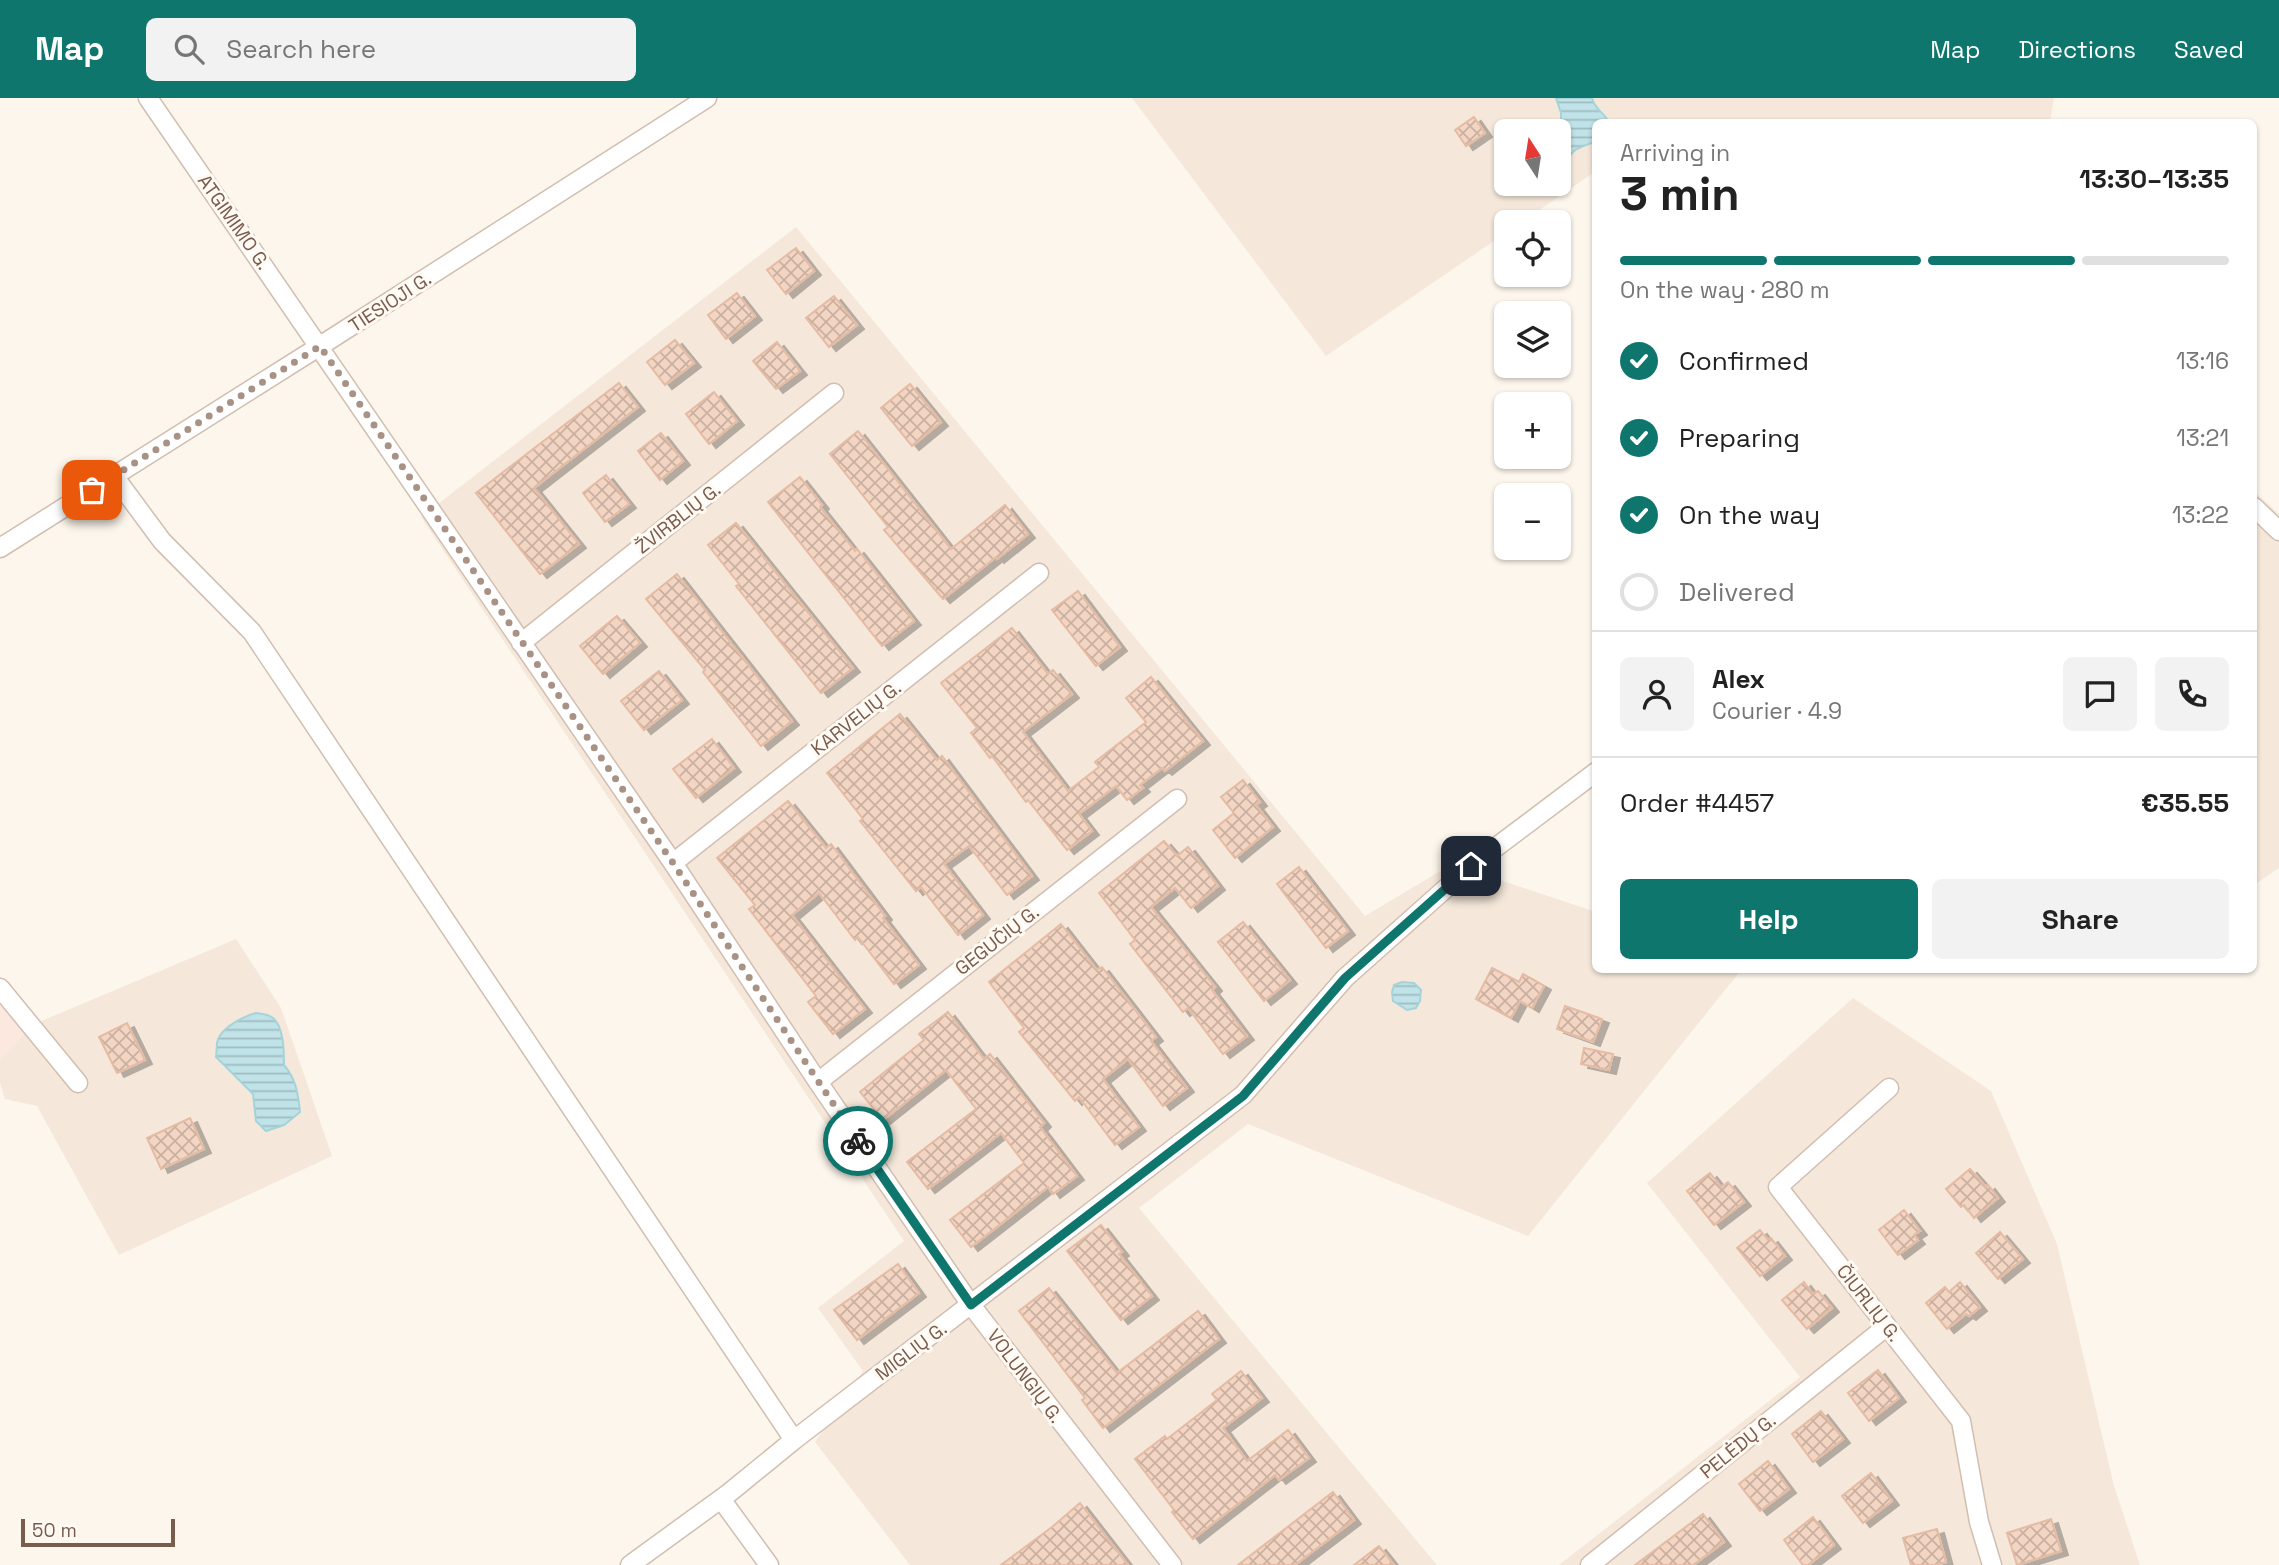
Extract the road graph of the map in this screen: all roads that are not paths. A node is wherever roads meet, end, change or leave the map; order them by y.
1 (148, 98) edge
2 (707, 98) edge
3 (320, 346) junction
4 (834, 393) dead end
5 (114, 475) junction
6 (2257, 510) edge
7 (2279, 531) edge
8 (0, 548) edge
9 (1039, 573) dead end
10 (521, 643) junction
11 (1592, 775) edge
12 (1177, 799) dead end
13 (673, 863) junction
14 (0, 988) edge
15 (818, 1082) junction
16 (78, 1083) dead end
17 (1889, 1088) dead end
18 (971, 1305) junction
19 (1887, 1326) junction
20 (794, 1440) junction
21 (721, 1499) junction
22 (630, 1565) edge
23 (769, 1565) edge
24 (1172, 1565) edge
25 (1590, 1565) edge
26 (1992, 1565) edge

1 - 3 street, ATGIMIMO G.
2 - 3 street, TIESIOJI G.
3 - 5 street, TIESIOJI G.
3 - 10 street, VOLUNGIŲ G.
4 - 10 street, ŽVIRBLIŲ G.
5 - 8 street, TIESIOJI G.
5 - 20 street
6 - 7 street
9 - 13 street, KARVELIŲ G.
10 - 13 street, VOLUNGIŲ G.
11 - 18 street, MIGLIŲ G.
12 - 15 street, GEGUČIŲ G.
13 - 15 street, VOLUNGIŲ G.
14 - 16 street
15 - 18 street, VOLUNGIŲ G.
17 - 19 street, ČIURLIŲ G.
18 - 20 street, MIGLIŲ G.
18 - 24 street, VOLUNGIŲ G.
19 - 25 street, PELĖDŲ G.
19 - 26 street, ČIURLIŲ G.
20 - 21 street, MIGLIŲ G.
21 - 22 street, MIGLIŲ G.
21 - 23 street

